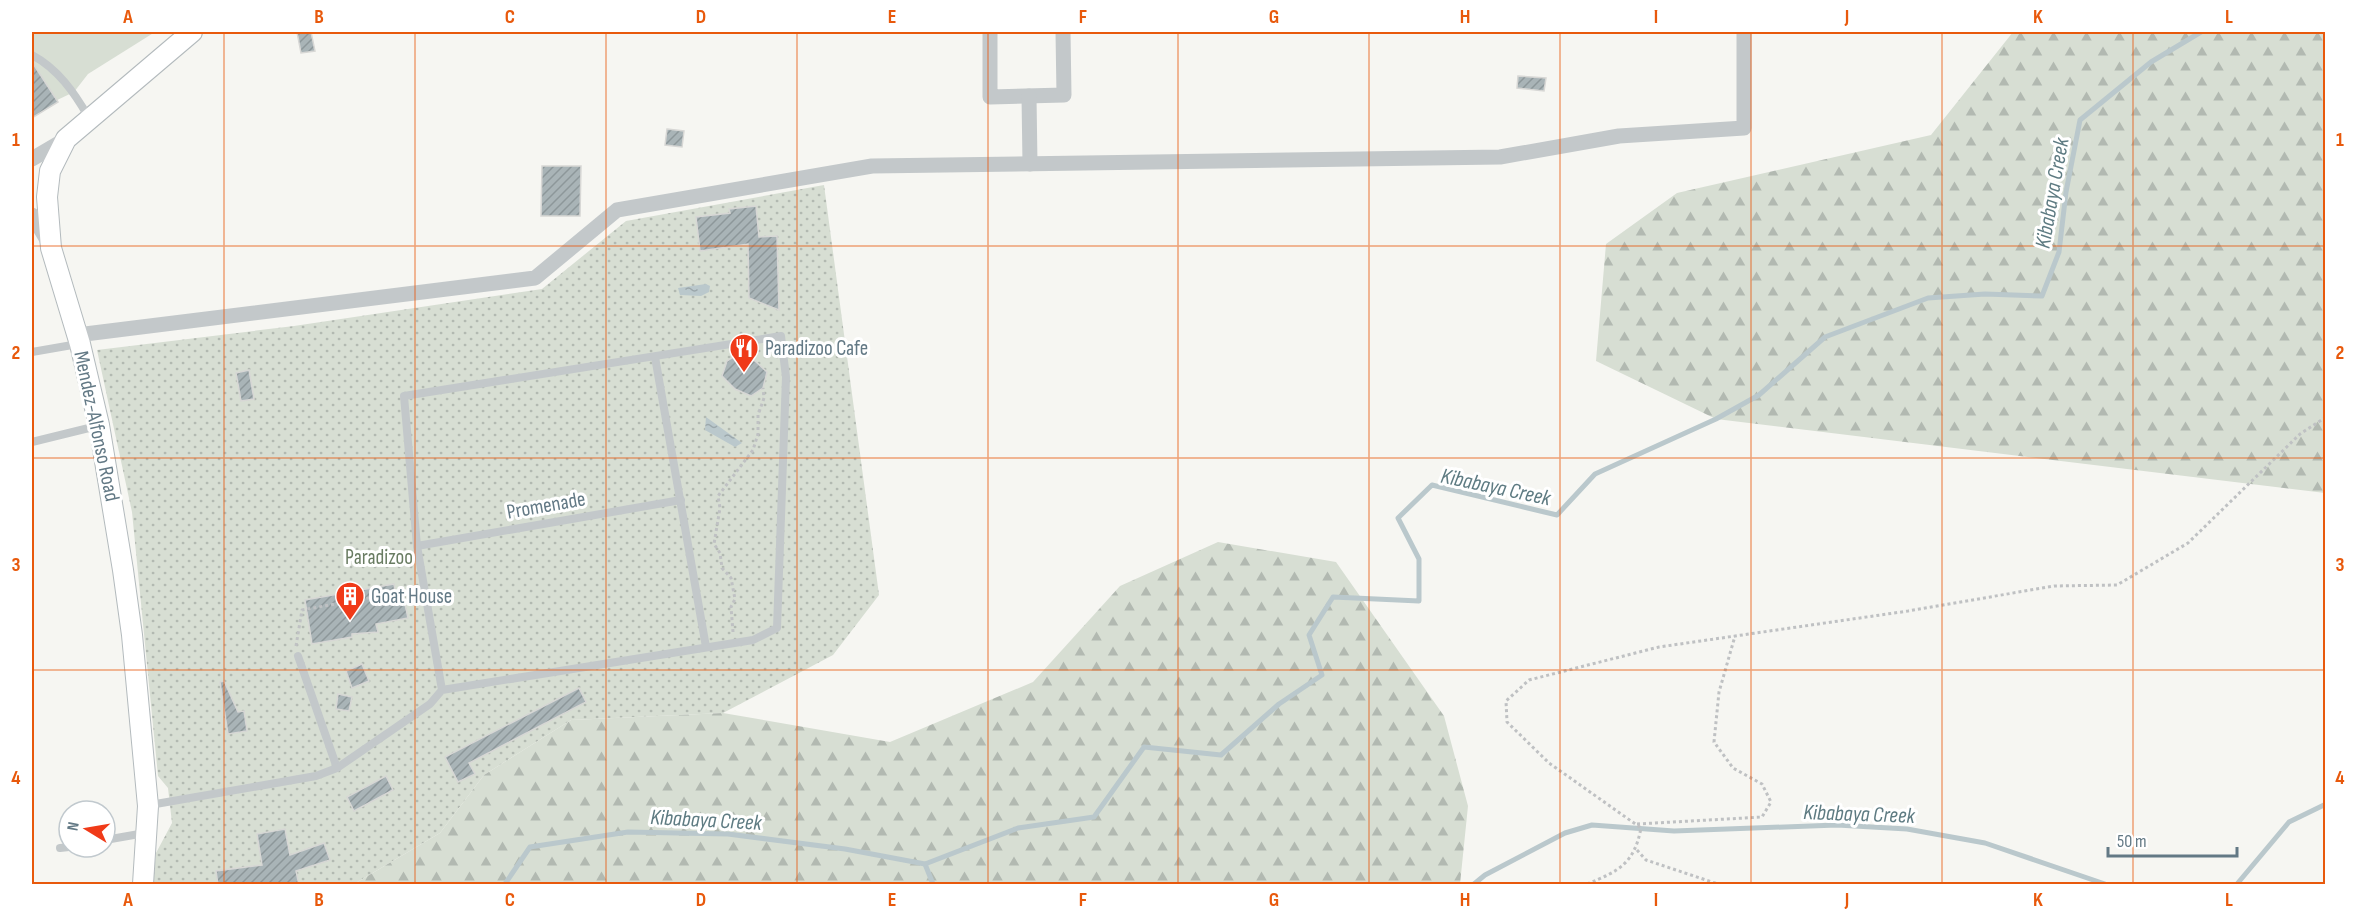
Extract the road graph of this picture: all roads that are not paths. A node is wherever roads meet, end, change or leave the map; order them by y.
1 (192, 32) edge
2 (990, 32) edge
3 (1062, 32) edge
4 (1744, 32) edge
5 (32, 55) edge
6 (1029, 96) junction
7 (89, 118) junction
8 (66, 140) junction
9 (32, 159) edge
10 (1030, 164) junction
11 (32, 215) edge
12 (51, 248) junction
13 (78, 340) junction
14 (32, 352) edge
15 (655, 357) junction
16 (99, 425) junction
17 (32, 442) edge
18 (681, 500) junction
19 (417, 546) junction
20 (706, 647) junction
21 (298, 656) road end
22 (442, 690) junction
23 (337, 768) junction
24 (148, 806) junction
25 (147, 833) junction
26 (117, 838) edge
27 (142, 885) edge

1 - 7 main road, Mendez-Alfonso Road
2 - 6 street
3 - 6 street
4 - 10 street
5 - 7 lane
6 - 10 street
7 - 8 main road, Mendez-Alfonso Road
8 - 9 street
8 - 12 main road, Mendez-Alfonso Road
10 - 13 street
11 - 12 street
12 - 13 main road, Mendez-Alfonso Road
13 - 14 lane
13 - 16 main road, Mendez-Alfonso Road
15 - 18 lane
15 - 19 lane
15 - 20 lane
16 - 17 lane
16 - 24 main road, Mendez-Alfonso Road
18 - 19 lane, Promenade
18 - 20 lane
19 - 22 lane
20 - 22 lane
21 - 23 lane
22 - 23 lane
23 - 24 lane
24 - 25 main road, Mendez-Alfonso Road
25 - 26 lane
25 - 27 main road, Mendez-Alfonso Road

